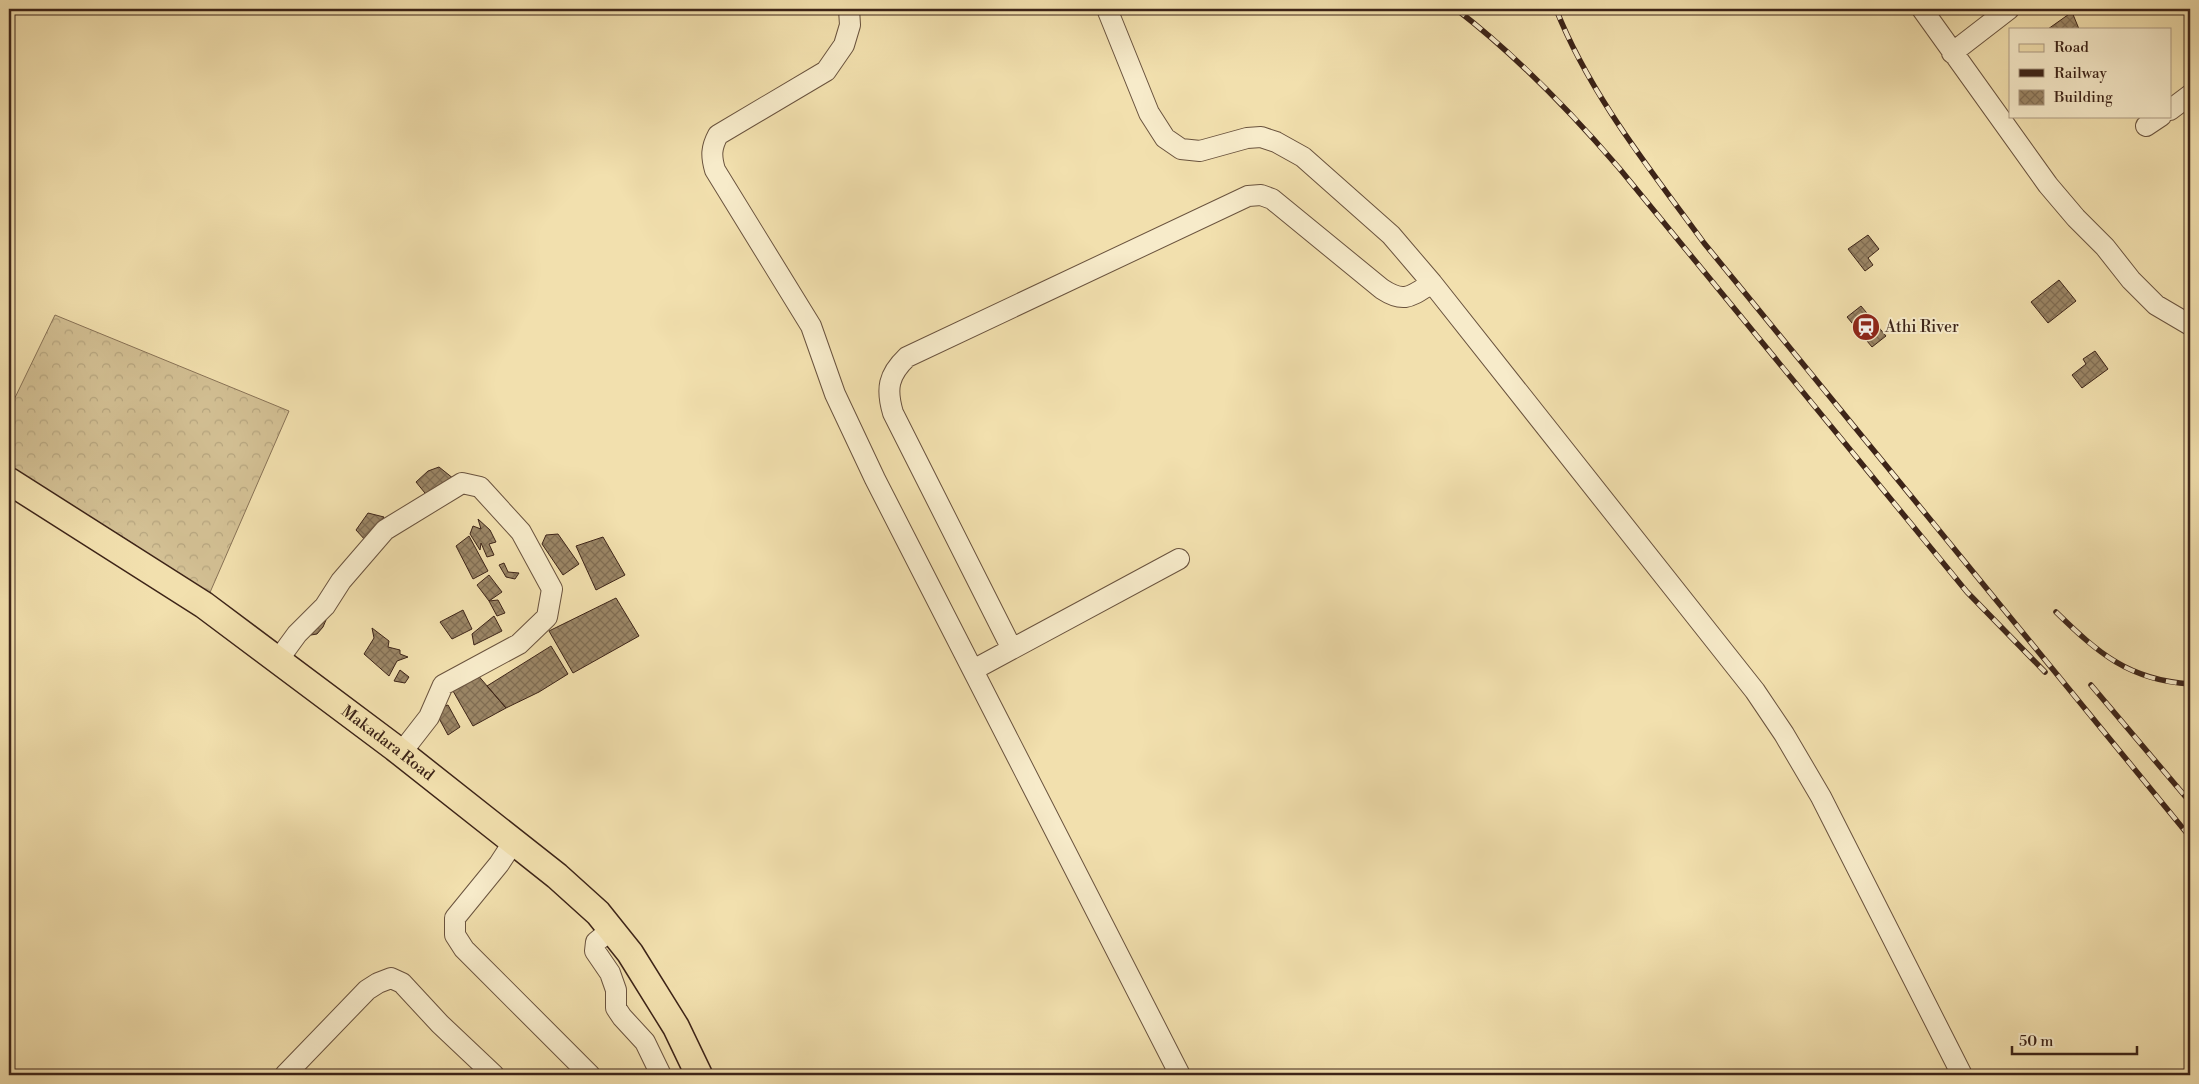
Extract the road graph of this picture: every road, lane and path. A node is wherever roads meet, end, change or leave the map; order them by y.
1 (849, 9) edge
2 (1107, 9) edge
3 (1922, 9) edge
4 (2009, 9) edge
5 (1952, 53) junction
6 (2190, 95) edge
7 (2172, 108) edge
8 (1432, 283) junction
9 (2190, 325) edge
10 (9, 481) edge
11 (1179, 559) dead end
12 (1012, 649) junction
13 (278, 660) junction
14 (973, 670) junction
15 (401, 753) junction
16 (514, 841) junction
17 (612, 928) junction
18 (285, 1075) edge
19 (494, 1075) edge
20 (590, 1075) edge
21 (661, 1075) edge
22 (699, 1075) edge
23 (1180, 1075) edge
24 (1962, 1075) edge

1 - 14 street
2 - 8 street
3 - 5 street
4 - 5 street
5 - 9 street
6 - 7 street
8 - 12 street
8 - 24 street
10 - 13 main road, Makadara Road
11 - 12 street
12 - 14 street
13 - 15 main road, Makadara Road
13 - 15 street
14 - 23 street
15 - 16 main road, Makadara Road
16 - 17 main road, Makadara Road
16 - 20 street
17 - 21 street
17 - 22 main road, Makadara Road
18 - 19 street

